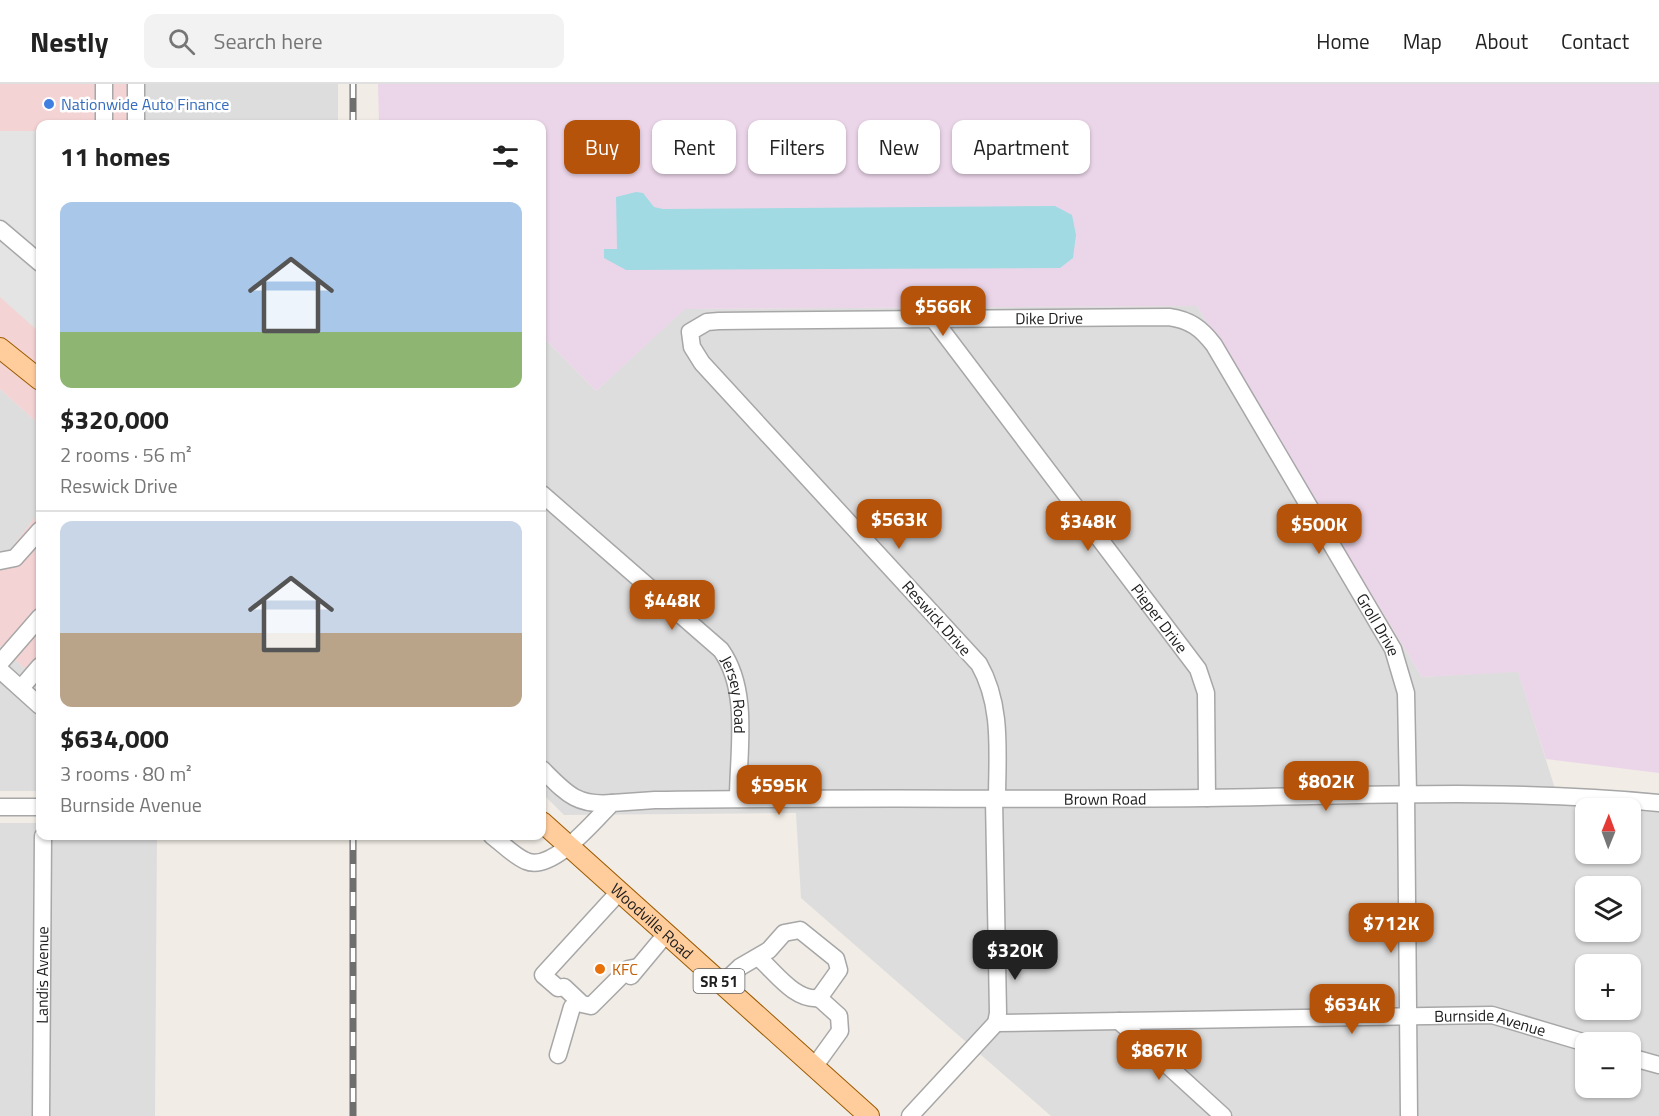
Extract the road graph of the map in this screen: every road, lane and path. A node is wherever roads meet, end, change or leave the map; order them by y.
1 (104, 84) edge
2 (136, 84) edge
3 (104, 120) edge
4 (136, 120) edge
5 (0, 229) edge
6 (36, 260) edge
7 (934, 320) junction
8 (1193, 324) joint
9 (690, 332) joint
10 (0, 348) edge
11 (36, 377) edge
12 (546, 497) edge
13 (36, 534) edge
14 (0, 561) edge
15 (36, 622) edge
16 (0, 663) edge
17 (0, 670) edge
18 (36, 671) edge
19 (21, 688) junction
20 (36, 702) edge
21 (546, 773) edge
22 (1407, 794) junction
23 (1208, 798) junction
24 (738, 799) junction
25 (996, 800) junction
26 (612, 803) junction
27 (1659, 803) edge
28 (0, 807) edge
29 (36, 807) edge
30 (546, 826) edge
31 (43, 840) edge
32 (497, 840) edge
33 (568, 846) junction
34 (619, 892) junction
35 (666, 934) junction
36 (759, 958) junction
37 (638, 967) junction
38 (722, 984) junction
39 (558, 988) junction
40 (819, 998) junction
41 (572, 1007) junction
42 (1410, 1017) junction
43 (1119, 1021) junction
44 (996, 1023) junction
45 (1575, 1040) edge
46 (558, 1055) dead end
47 (1641, 1060) edge
48 (1659, 1065) edge
49 (814, 1067) junction
50 (41, 1116) edge
51 (869, 1116) edge
52 (910, 1116) edge
53 (1222, 1116) edge
54 (1409, 1116) edge

1 - 3 street
2 - 4 street
5 - 6 street
7 - 8 street, Dike Drive
7 - 9 street, Dike Drive
7 - 23 street, Pieper Drive
8 - 22 street, Groll Drive
9 - 25 street, Reswick Drive
10 - 11 main road
12 - 24 street, Jersey Road
13 - 14 street
15 - 16 street
17 - 19 street
18 - 19 street
19 - 20 street
21 - 26 street, Brown Road
22 - 23 street, Brown Road
22 - 27 street, Brown Road
22 - 42 street, Groll Drive
23 - 25 street, Brown Road
24 - 25 street, Brown Road
24 - 26 street, Brown Road
25 - 44 street, Reswick Drive
26 - 33 street
28 - 29 street
30 - 33 main road, Woodville Road / SR 51
31 - 50 street, Landis Avenue
32 - 33 street
33 - 34 main road, Woodville Road / SR 51
34 - 35 main road, Woodville Road / SR 51
34 - 39 street
35 - 37 street
35 - 38 main road, Woodville Road / SR 51
36 - 38 street
36 - 40 street
36 - 40 street
37 - 39 street
37 - 41 street
38 - 49 main road, Woodville Road / SR 51
39 - 41 street
40 - 49 street
41 - 46 street
42 - 43 street, Burnside Avenue
42 - 45 street, Burnside Avenue
42 - 54 street, Groll Drive
43 - 44 street, Burnside Avenue
43 - 53 street
44 - 52 street
47 - 48 street
49 - 51 main road, Woodville Road / SR 51

